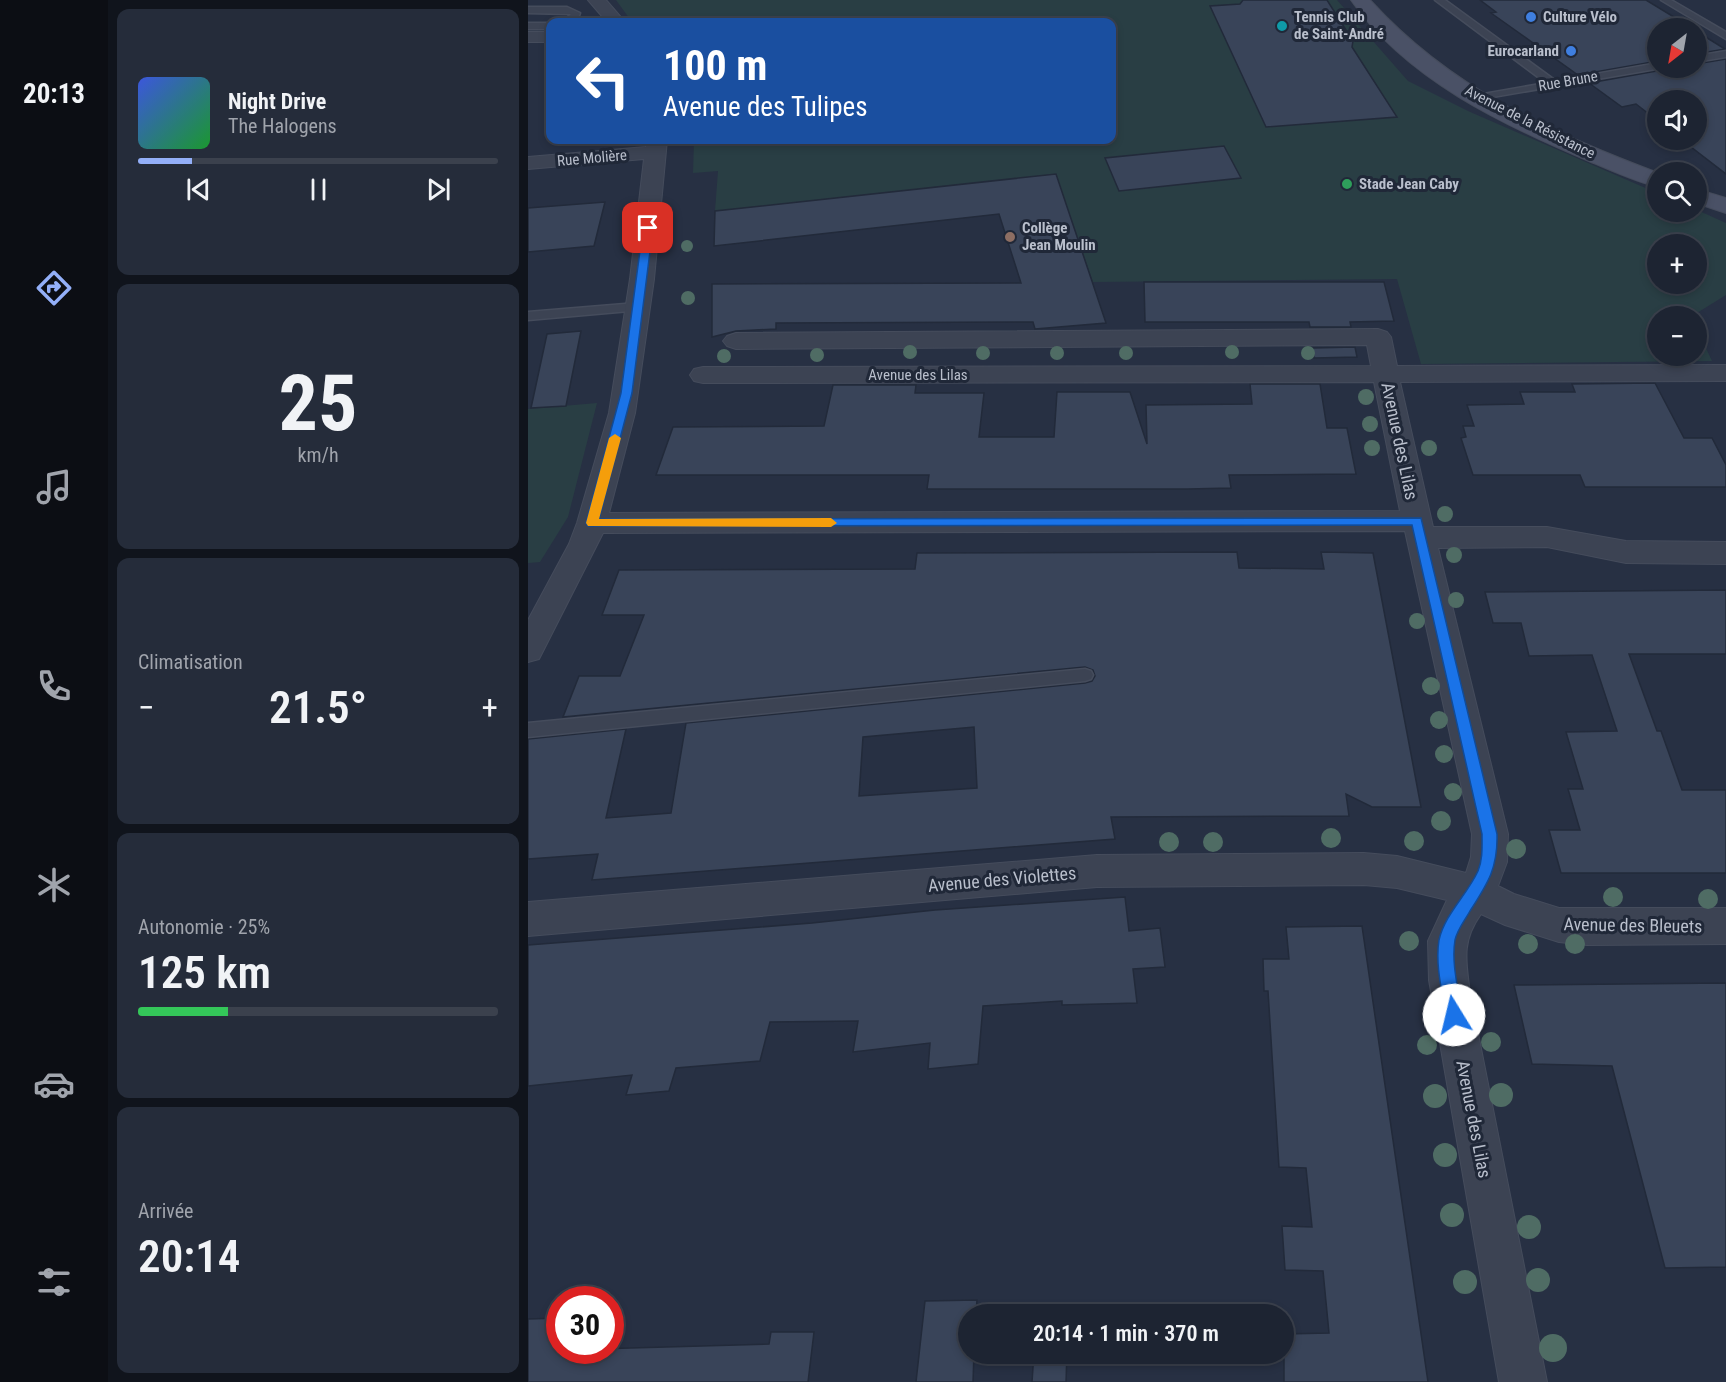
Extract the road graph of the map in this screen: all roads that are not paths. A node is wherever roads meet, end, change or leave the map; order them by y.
1 (597, 0) edge
2 (1360, 0) edge
3 (1439, 0) edge
4 (1665, 0) edge
5 (528, 10) edge
6 (573, 18) edge
7 (613, 18) edge
8 (528, 26) edge
9 (546, 26) edge
10 (1726, 36) edge
11 (528, 37) edge
12 (546, 37) edge
13 (1726, 54) edge
14 (1707, 57) edge
15 (1647, 68) edge
16 (1553, 84) junction
17 (1478, 98) junction
18 (657, 146) edge
19 (528, 163) edge
20 (1647, 176) edge
21 (1707, 199) edge
22 (1726, 206) edge
23 (638, 307) junction
24 (528, 316) edge
25 (736, 341) dead end
26 (1385, 373) junction
27 (1726, 373) edge
28 (703, 375) dead end
29 (592, 523) junction
30 (1419, 529) junction
31 (1726, 553) edge
32 (528, 650) edge
33 (1085, 675) dead end
34 (528, 730) edge
35 (1474, 892) junction
36 (528, 919) edge
37 (1726, 926) edge
38 (1523, 1382) edge

1 - 7 street
2 - 17 main road, Avenue de la Résistance
3 - 16 lane
4 - 10 lane
5 - 6 lane
8 - 9 lane
11 - 12 street
13 - 14 lane
15 - 16 lane, Rue Brune
16 - 17 lane, Rue Brune
17 - 20 main road, Avenue de la Résistance
18 - 19 street, Rue Molière
18 - 23 street
21 - 22 main road
23 - 24 lane
23 - 29 street
25 - 26 street
26 - 27 street, Avenue des Lilas
26 - 28 street, Avenue des Lilas
26 - 30 street, Avenue des Lilas
29 - 30 street
29 - 32 street
30 - 31 street
30 - 35 street, Avenue des Lilas
33 - 34 lane
35 - 36 street, Avenue des Violettes
35 - 37 street, Avenue des Bleuets
35 - 38 street, Avenue des Lilas

